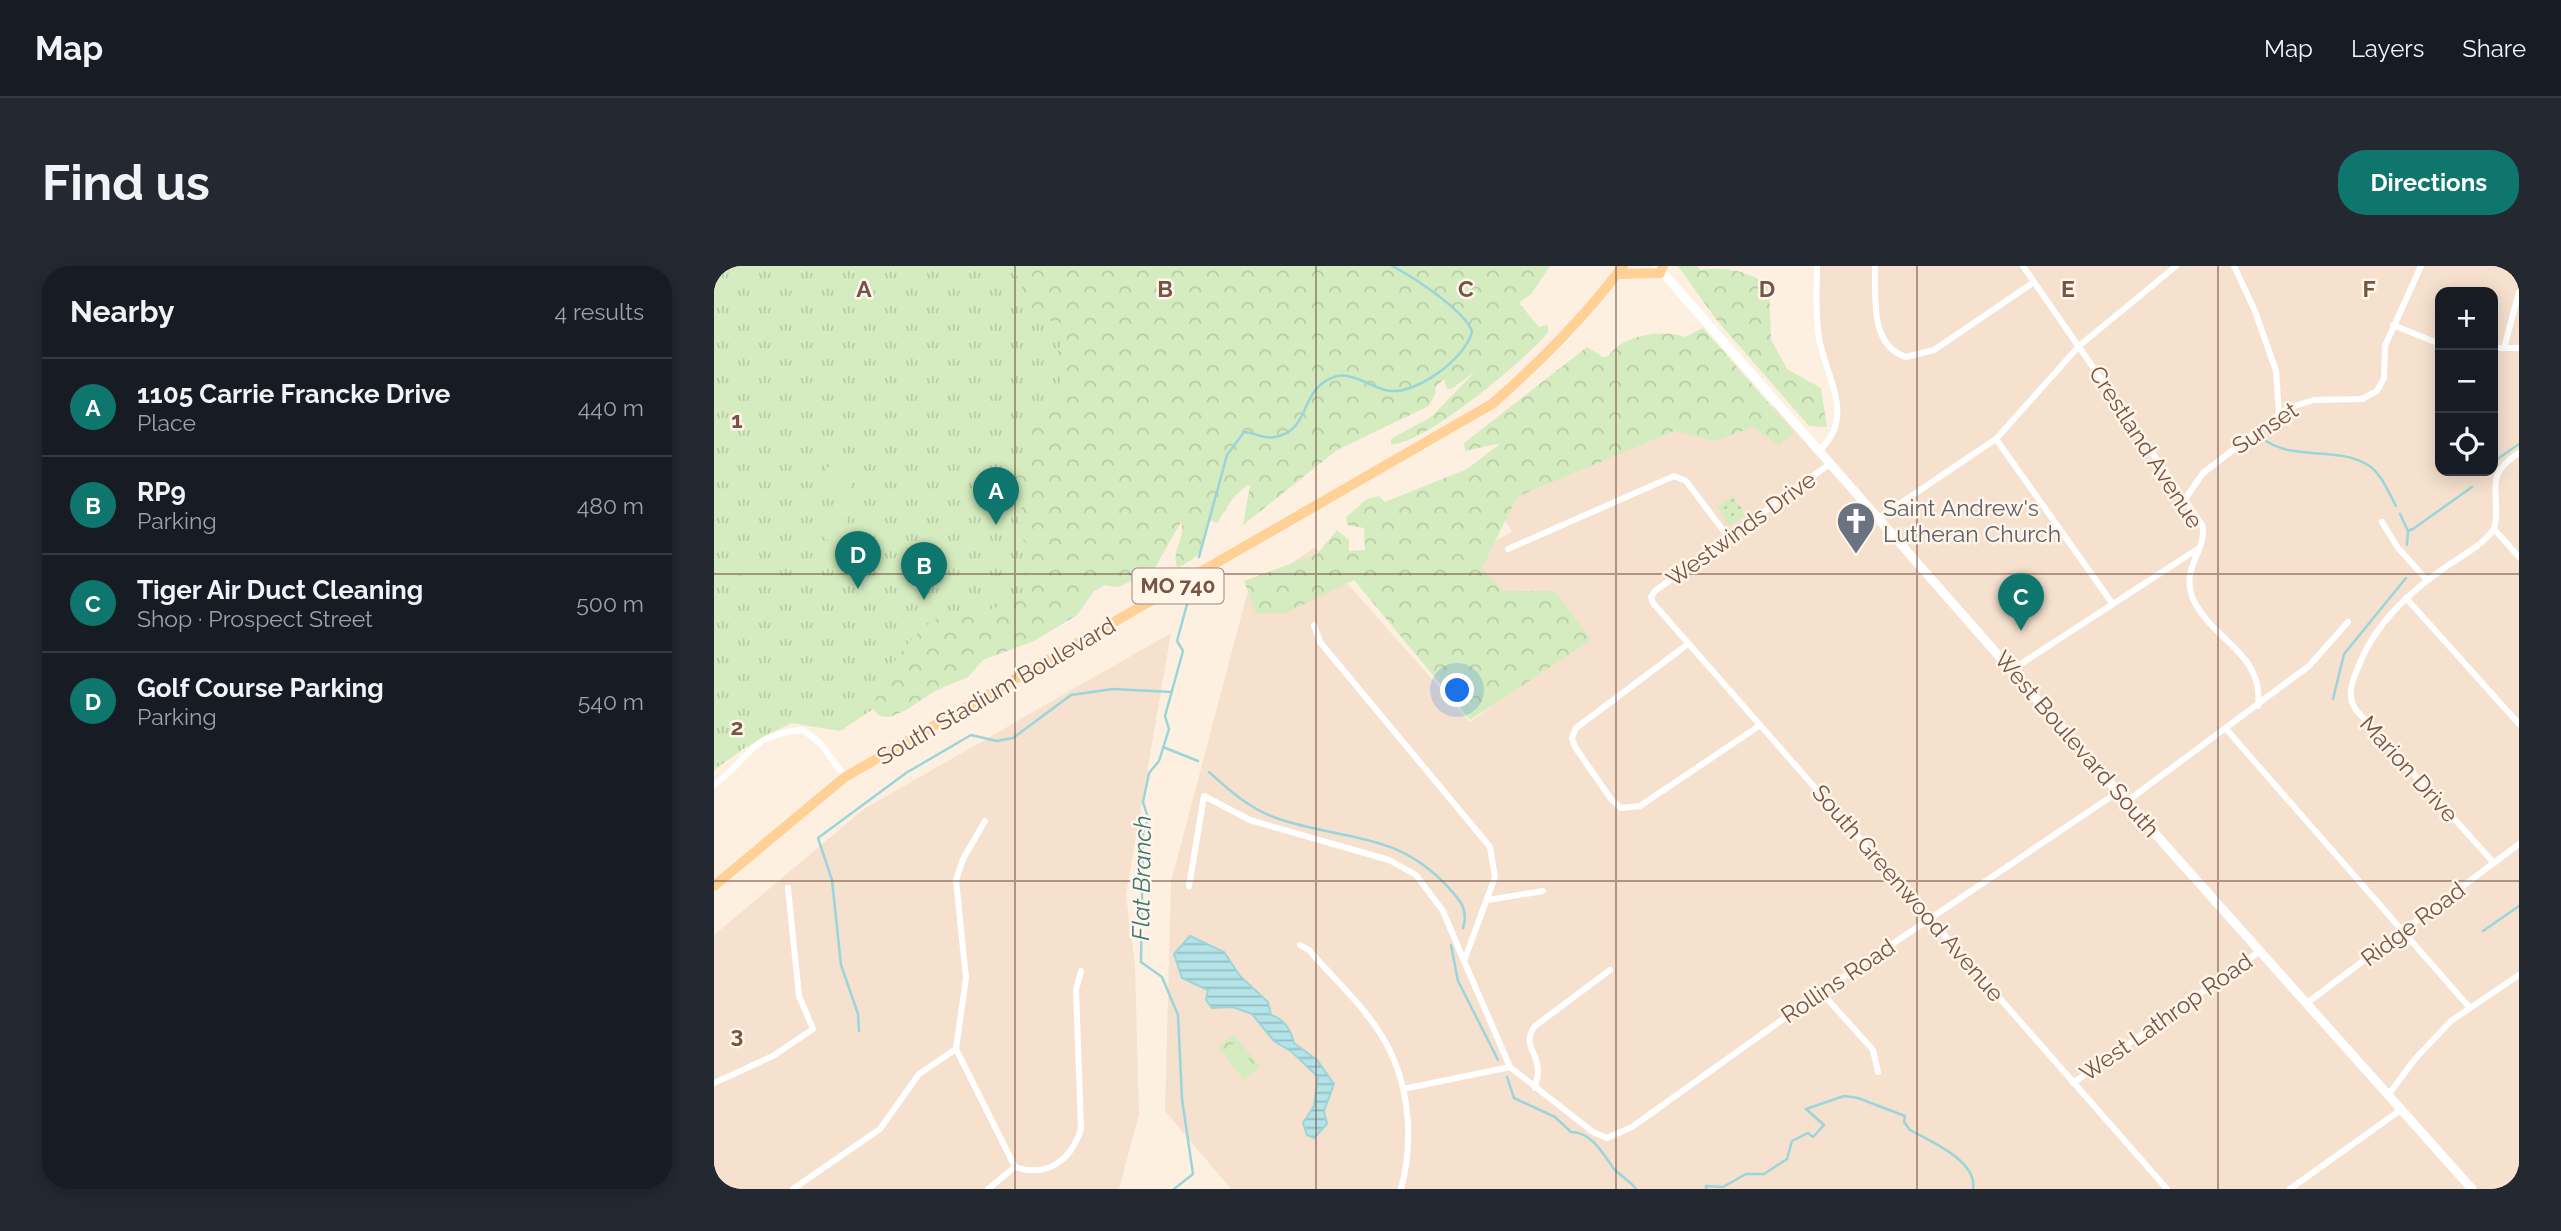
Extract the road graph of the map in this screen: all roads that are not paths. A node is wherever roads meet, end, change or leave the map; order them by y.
1 (1817, 266) edge
2 (1875, 266) edge
3 (2023, 266) edge
4 (2176, 266) edge
5 (2234, 266) edge
6 (2421, 266) edge
7 (1660, 268) edge
8 (1620, 270) edge
9 (2034, 282) junction
10 (2519, 292) edge
11 (2393, 325) junction
12 (2435, 342) edge
13 (2079, 346) junction
14 (2498, 348) edge
15 (2504, 348) junction
16 (2519, 348) edge
17 (2279, 414) junction
18 (1996, 439) junction
19 (1820, 450) junction
20 (2519, 453) edge
21 (1832, 463) junction
22 (2185, 499) junction
23 (1880, 517) junction
24 (2382, 522) dead end
25 (2494, 529) junction
26 (1729, 538) junction
27 (1508, 549) dead end
28 (2196, 550) junction
29 (2519, 557) edge
30 (2427, 580) junction
31 (1651, 597) joint
32 (2406, 598) junction
33 (2112, 603) junction
34 (2348, 622) dead end
35 (1314, 625) dead end
36 (1688, 644) junction
37 (2013, 669) junction
38 (2258, 706) junction
39 (2519, 724) edge
40 (1759, 726) junction
41 (2227, 730) junction
42 (845, 777) junction
43 (714, 785) edge
44 (2118, 792) junction
45 (2126, 802) junction
46 (985, 821) dead end
47 (2519, 844) edge
48 (2494, 863) junction
49 (714, 886) edge
50 (1189, 886) dead end
51 (788, 888) dead end
52 (1543, 891) dead end
53 (1488, 900) junction
54 (1930, 919) junction
55 (2405, 931) junction
56 (1300, 945) dead end
57 (2260, 951) junction
58 (1464, 961) junction
59 (1610, 970) dead end
60 (1081, 971) dead end
61 (2519, 975) edge
62 (1821, 992) junction
63 (2307, 1003) junction
64 (2469, 1007) junction
65 (956, 1049) junction
66 (1510, 1067) junction
67 (1878, 1072) dead end
68 (714, 1083) edge
69 (2073, 1083) junction
70 (1535, 1088) junction
71 (1403, 1090) junction
72 (2389, 1094) junction
73 (2402, 1110) junction
74 (1015, 1167) junction
75 (2295, 1188) edge
76 (793, 1189) edge
77 (988, 1189) edge
78 (1401, 1189) edge
79 (2167, 1189) edge
80 (2472, 1189) edge

1 - 19 street, Westwinds Drive
2 - 9 street
3 - 9 street, Crestland Avenue
4 - 13 street
5 - 17 street
6 - 11 street, Sunset
7 - 8 main road
7 - 19 main road, West Boulevard South
8 - 42 main road, South Stadium Boulevard / MO 740
9 - 13 street, Crestland Avenue
10 - 15 street
11 - 12 street
11 - 17 street, Sunset
13 - 18 street
13 - 22 street, Crestland Avenue
14 - 15 street
15 - 16 street
17 - 22 street, Sunset
18 - 23 street
18 - 33 street
19 - 21 main road, West Boulevard South
20 - 25 street
21 - 23 main road, West Boulevard South
21 - 26 street, Westwinds Drive
22 - 28 street, Crestland Avenue
23 - 37 main road, West Boulevard South
24 - 30 street
25 - 29 street
25 - 30 street
26 - 27 street
26 - 31 street, Westwinds Drive
28 - 33 street
28 - 38 street, Crestland Avenue
30 - 32 street
31 - 36 street, South Greenwood Avenue
32 - 39 street
32 - 48 street, Marion Drive
33 - 37 street
34 - 38 street
35 - 53 street
36 - 40 street, South Greenwood Avenue
36 - 40 street
37 - 44 main road, West Boulevard South
38 - 41 street
40 - 54 street, South Greenwood Avenue
41 - 45 street
41 - 55 street
42 - 43 street
42 - 49 main road, South Stadium Boulevard / MO 740
44 - 45 main road, West Boulevard South
44 - 54 street, Rollins Road
45 - 57 main road, West Boulevard South
46 - 65 street
47 - 48 street, Ridge Road
48 - 55 street, Ridge Road
50 - 58 street
51 - 68 street
52 - 53 street
53 - 58 street
54 - 62 street, Rollins Road
54 - 69 street, South Greenwood Avenue
55 - 63 street, Ridge Road
55 - 64 street
56 - 71 street
57 - 63 main road, West Boulevard South
57 - 69 street, West Lathrop Road
58 - 66 street
59 - 70 street
60 - 74 street
61 - 64 street
62 - 67 street
62 - 70 street, Rollins Road
63 - 72 main road, West Boulevard South
64 - 72 street
65 - 74 street
65 - 76 street
66 - 70 street
66 - 71 street
69 - 79 street, South Greenwood Avenue
71 - 78 street
72 - 73 main road, West Boulevard South
73 - 75 street
73 - 80 main road, West Boulevard South
74 - 77 street

